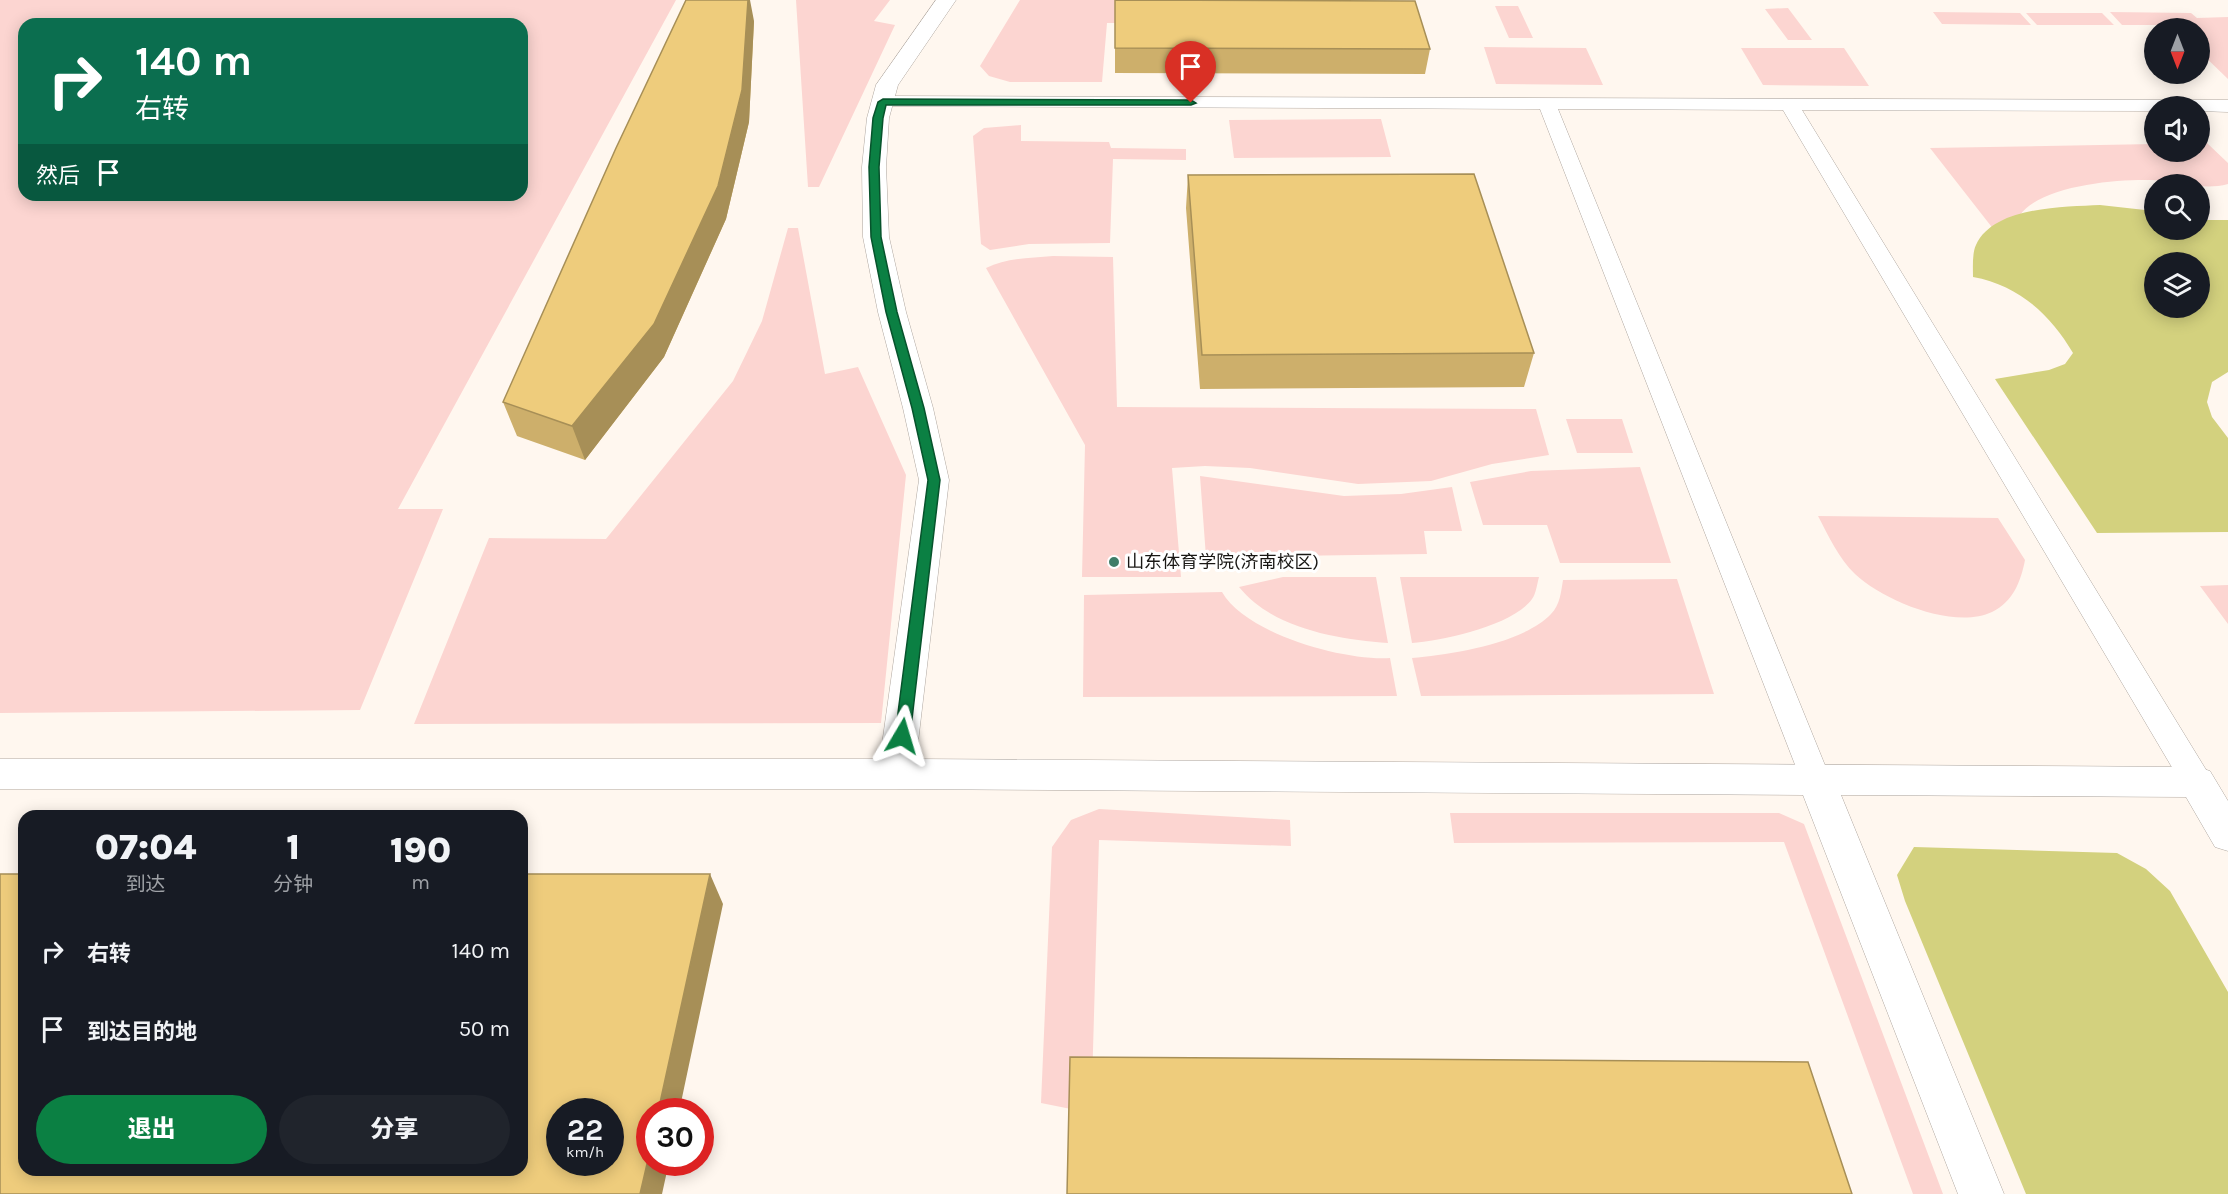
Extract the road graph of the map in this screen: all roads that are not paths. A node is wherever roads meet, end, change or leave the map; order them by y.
1 (946, 0) edge
2 (883, 102) junction
3 (1546, 104) junction
4 (1789, 104) junction
5 (2228, 106) edge
6 (0, 774) edge
7 (897, 774) junction
8 (1816, 780) junction
9 (2197, 782) junction
10 (2228, 834) edge
11 (1982, 1194) edge

1 - 2 street
2 - 3 lane
2 - 7 street
3 - 4 lane
3 - 8 lane
4 - 5 lane
4 - 9 lane
6 - 7 street
7 - 8 street
8 - 9 street
8 - 11 street
9 - 10 street

